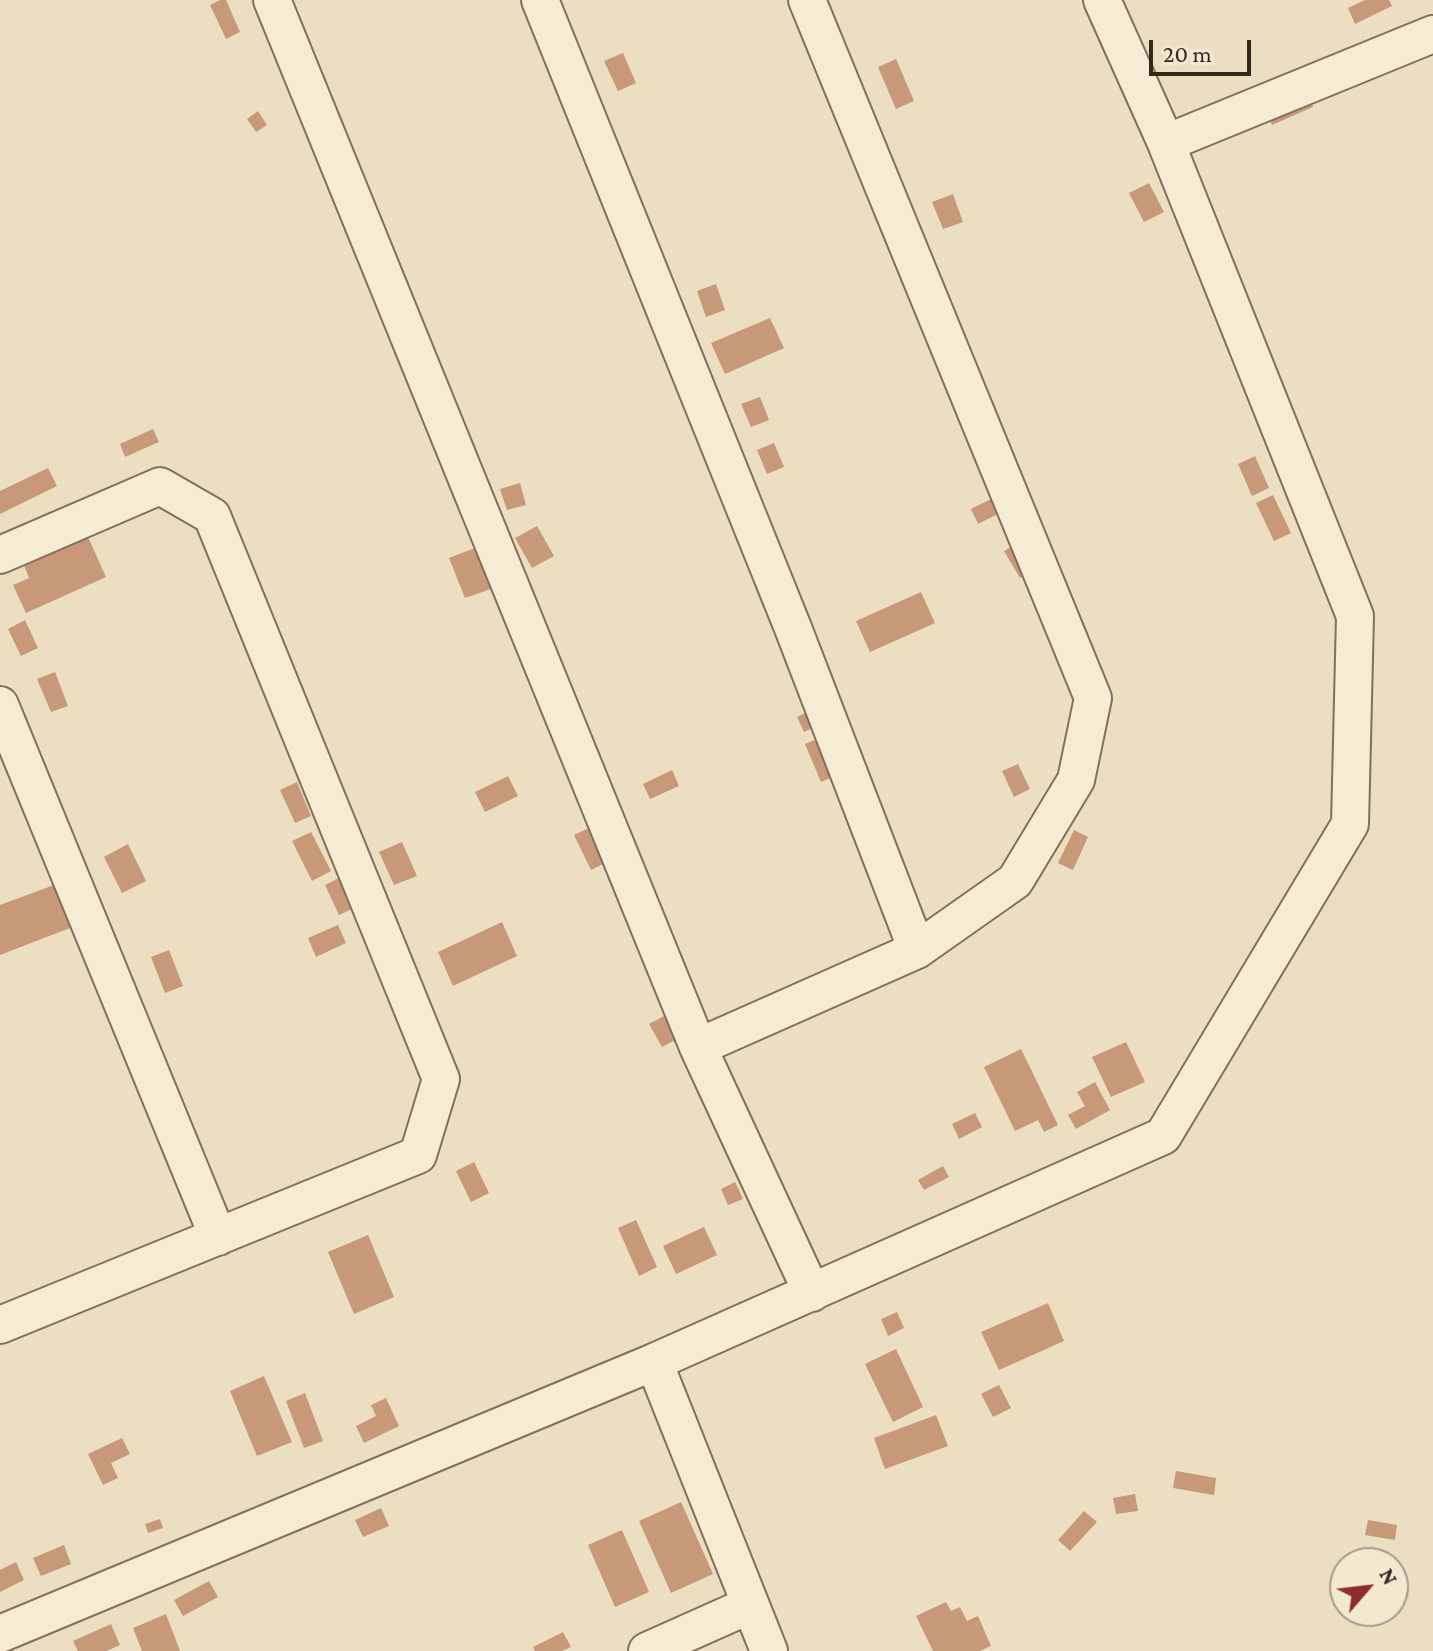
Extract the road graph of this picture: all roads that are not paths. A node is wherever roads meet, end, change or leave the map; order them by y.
1 (272, 0) edge
2 (540, 0) edge
3 (807, 0) edge
4 (1102, 0) edge
5 (1433, 34) edge
6 (1166, 143) junction
7 (0, 555) edge
8 (0, 705) edge
9 (917, 950) junction
10 (698, 1047) junction
11 (218, 1237) junction
12 (812, 1293) junction
13 (0, 1325) edge
14 (654, 1362) junction
15 (750, 1605) junction
16 (0, 1634) edge
17 (647, 1651) edge
18 (769, 1651) edge

1 - 10 street
2 - 9 street
3 - 9 street
4 - 6 street
5 - 6 street
6 - 12 street
7 - 11 street
8 - 11 street
9 - 10 street
10 - 12 street
11 - 13 street
12 - 14 street
14 - 15 street
14 - 16 street
15 - 17 street
15 - 18 street

